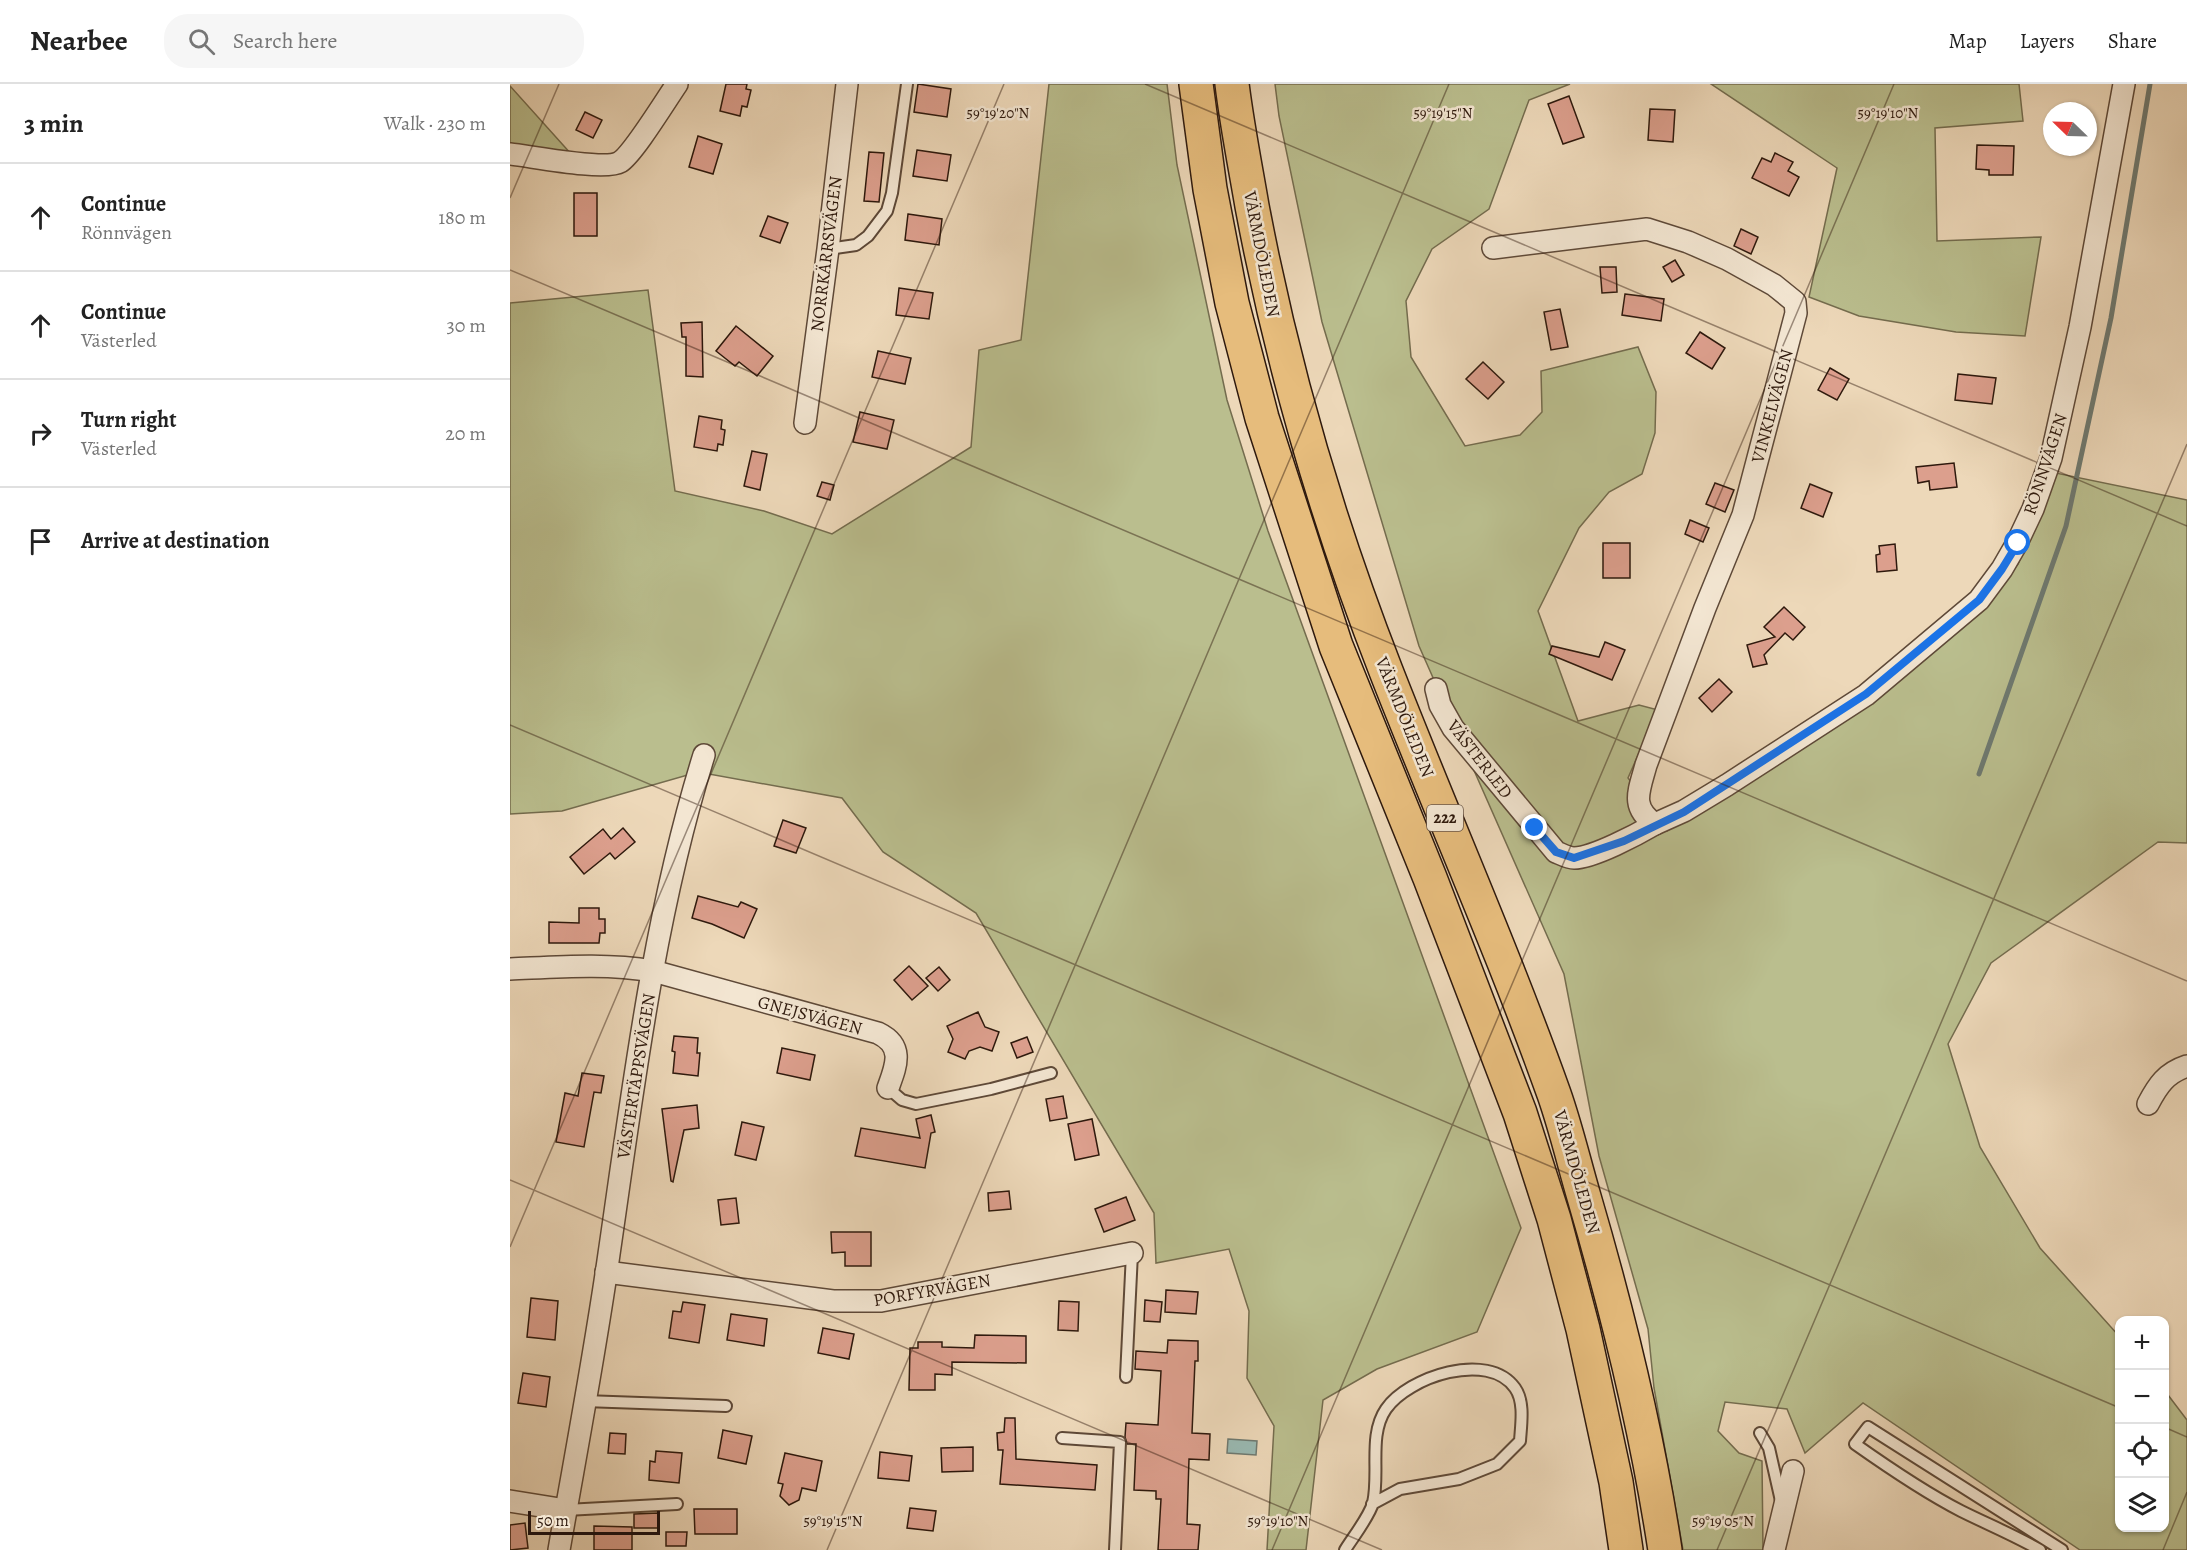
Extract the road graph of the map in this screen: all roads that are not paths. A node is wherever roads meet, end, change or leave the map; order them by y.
1 (677, 84) edge
2 (847, 84) edge
3 (907, 84) edge
4 (1196, 84) edge
5 (1232, 84) edge
6 (2124, 84) edge
7 (510, 154) edge
8 (1493, 248) dead end
9 (828, 249) junction
10 (804, 423) dead end
11 (1436, 689) dead end
12 (704, 755) dead end
13 (1648, 817) junction
14 (510, 969) edge
15 (653, 971) junction
16 (2187, 1066) edge
17 (1051, 1073) dead end
18 (888, 1088) joint
19 (2148, 1104) dead end
20 (1132, 1253) joint
21 (606, 1272) junction
22 (1126, 1377) dead end
23 (584, 1401) junction
24 (726, 1406) dead end
25 (1760, 1433) dead end
26 (1062, 1438) dead end
27 (1793, 1471) dead end
28 (510, 1501) edge
29 (677, 1504) dead end
30 (1372, 1504) junction
31 (1782, 1508) junction
32 (566, 1510) junction
33 (559, 1550) edge
34 (1115, 1550) edge
35 (1345, 1550) edge
36 (1626, 1550) edge
37 (1665, 1550) edge
38 (1774, 1550) edge
39 (2040, 1550) edge
40 (2062, 1550) edge

1 - 7 street
2 - 9 street, NORRKÄRRSVÄGEN
3 - 9 lane
4 - 36 highway, VÄRMDÖLEDEN / 222
5 - 37 highway, VÄRMDÖLEDEN / 222
6 - 13 street, RÖNNVÄGEN
8 - 13 street, VINKELVÄGEN
9 - 10 street, NORRKÄRRSVÄGEN
11 - 13 street, VÄSTERLED
12 - 15 street, VÄSTERTÄPPSVÄGEN
14 - 15 street, GNEJSVÄGEN
15 - 18 street, GNEJSVÄGEN
15 - 21 street, VÄSTERTÄPPSVÄGEN
16 - 19 street
17 - 18 lane, GNEJSVÄGEN
20 - 21 street, PORFYRVÄGEN
20 - 22 lane, PORFYRVÄGEN
21 - 23 street, VÄSTERTÄPPSVÄGEN
23 - 24 lane
23 - 32 street, VÄSTERTÄPPSVÄGEN
25 - 31 lane
26 - 34 lane
27 - 31 street
28 - 32 street
29 - 32 lane
30 - 30 lane
30 - 35 lane
31 - 38 street
32 - 33 street, VÄSTERTÄPPSVÄGEN
39 - 40 lane

